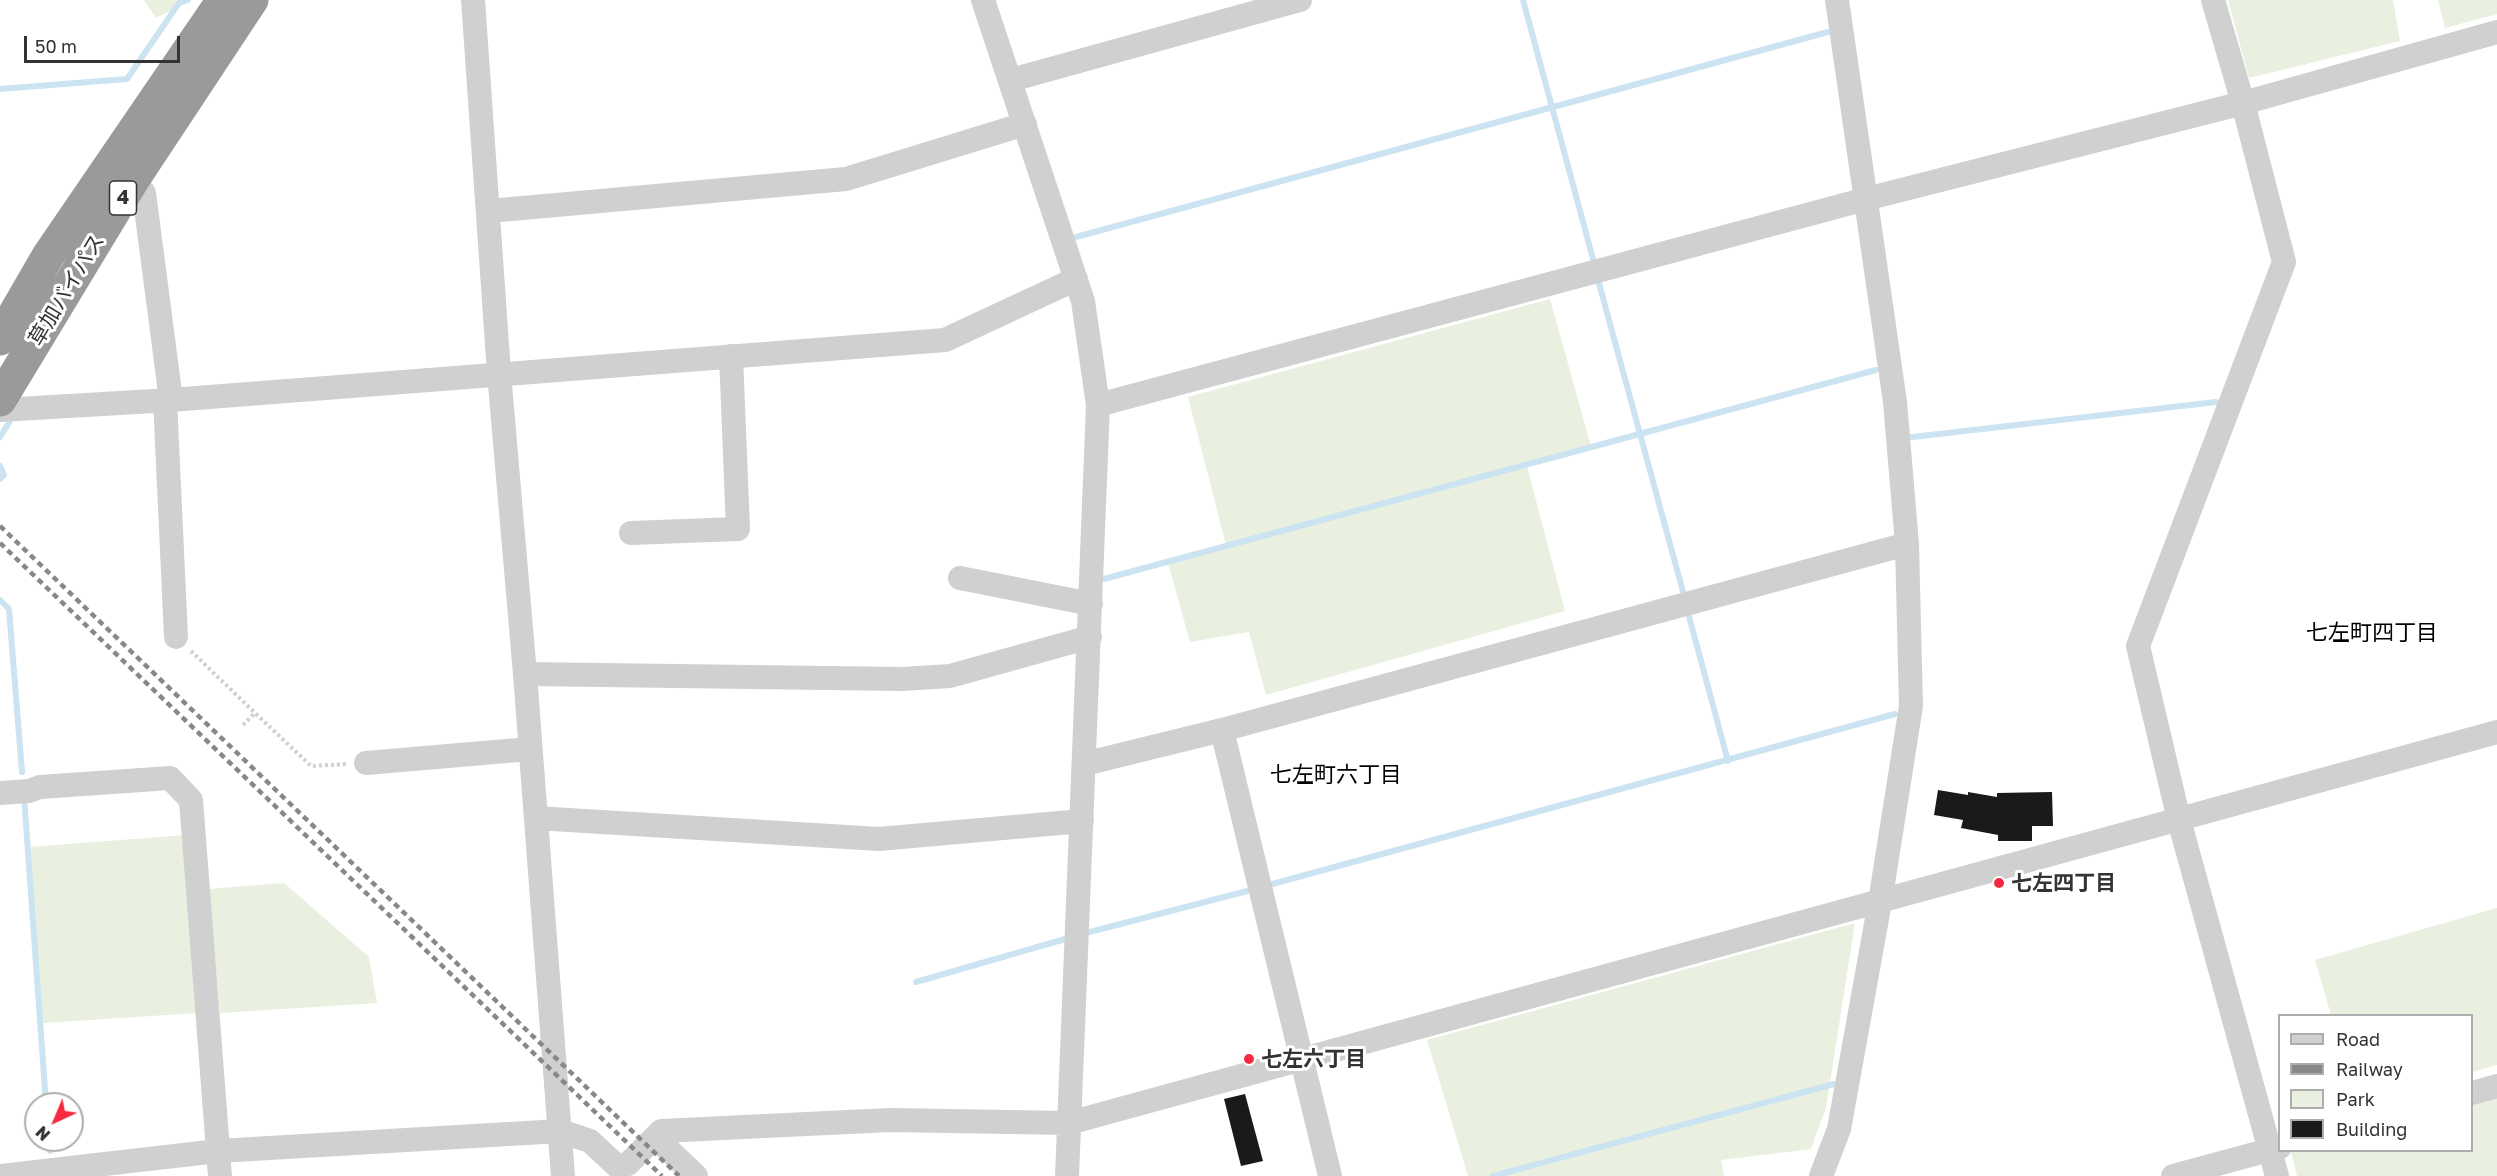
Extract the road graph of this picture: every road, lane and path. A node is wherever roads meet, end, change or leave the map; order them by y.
1 (222, 0) edge
2 (252, 0) edge
3 (473, 0) edge
4 (983, 0) edge
5 (1300, 0) edge
6 (1837, 0) edge
7 (2213, 0) edge
8 (2497, 32) edge
9 (1011, 80) junction
10 (2243, 102) junction
11 (1025, 124) junction
12 (134, 180) junction
13 (1866, 199) junction
14 (489, 211) junction
15 (1076, 279) junction
16 (0, 339) edge
17 (731, 356) junction
18 (499, 374) junction
19 (0, 400) edge
20 (168, 400) junction
21 (1098, 405) junction
22 (0, 410) edge
23 (631, 533) dead end
24 (1907, 544) junction
25 (960, 578) dead end
26 (1091, 604) junction
27 (176, 637) joint
28 (1090, 637) junction
29 (525, 674) junction
30 (255, 712) junction
31 (243, 725) dead end
32 (1222, 730) junction
33 (2497, 732) edge
34 (530, 749) junction
35 (366, 764) joint
36 (1084, 764) junction
37 (0, 793) edge
38 (536, 818) junction
39 (2180, 820) junction
40 (1082, 821) junction
41 (1880, 902) junction
42 (1301, 1059) junction
43 (2497, 1086) edge
44 (2473, 1093) edge
45 (1069, 1123) junction
46 (560, 1131) junction
47 (655, 1137) junction
48 (2275, 1148) edge
49 (218, 1151) junction
50 (0, 1176) edge
51 (220, 1176) edge
52 (563, 1176) edge
53 (696, 1176) edge
54 (1067, 1176) edge
55 (1330, 1176) edge
56 (1821, 1176) edge
57 (2173, 1176) edge
58 (2277, 1176) edge

1 - 16 highway, 草加バイパス / 4
2 - 12 highway, 草加バイパス / 4
3 - 14 street
4 - 9 street
5 - 9 street
6 - 13 street
7 - 10 street
8 - 10 street
9 - 11 street
10 - 13 street
10 - 39 street
11 - 14 street
11 - 15 street
12 - 19 highway, 草加バイパス / 4
12 - 20 street
13 - 21 street
13 - 24 street
14 - 18 street
15 - 17 street
15 - 21 street
17 - 18 street
17 - 23 street
18 - 20 street
18 - 29 street
20 - 22 street
20 - 27 street
21 - 26 street
24 - 32 street
24 - 41 street
25 - 26 street
26 - 28 street
27 - 30 path
28 - 29 street
28 - 36 street
29 - 34 street
30 - 31 path
30 - 35 path
32 - 36 street
32 - 42 street
33 - 39 street
34 - 35 street
34 - 38 street
36 - 40 street
37 - 49 street
38 - 40 street
38 - 46 street
39 - 41 street
39 - 48 street
40 - 45 street
41 - 42 street
41 - 56 street
42 - 45 street
42 - 55 street
43 - 44 street
45 - 47 street
45 - 54 street
46 - 47 street
46 - 49 street
46 - 52 street
47 - 53 street
48 - 57 street
48 - 58 street
49 - 50 street
49 - 51 street

